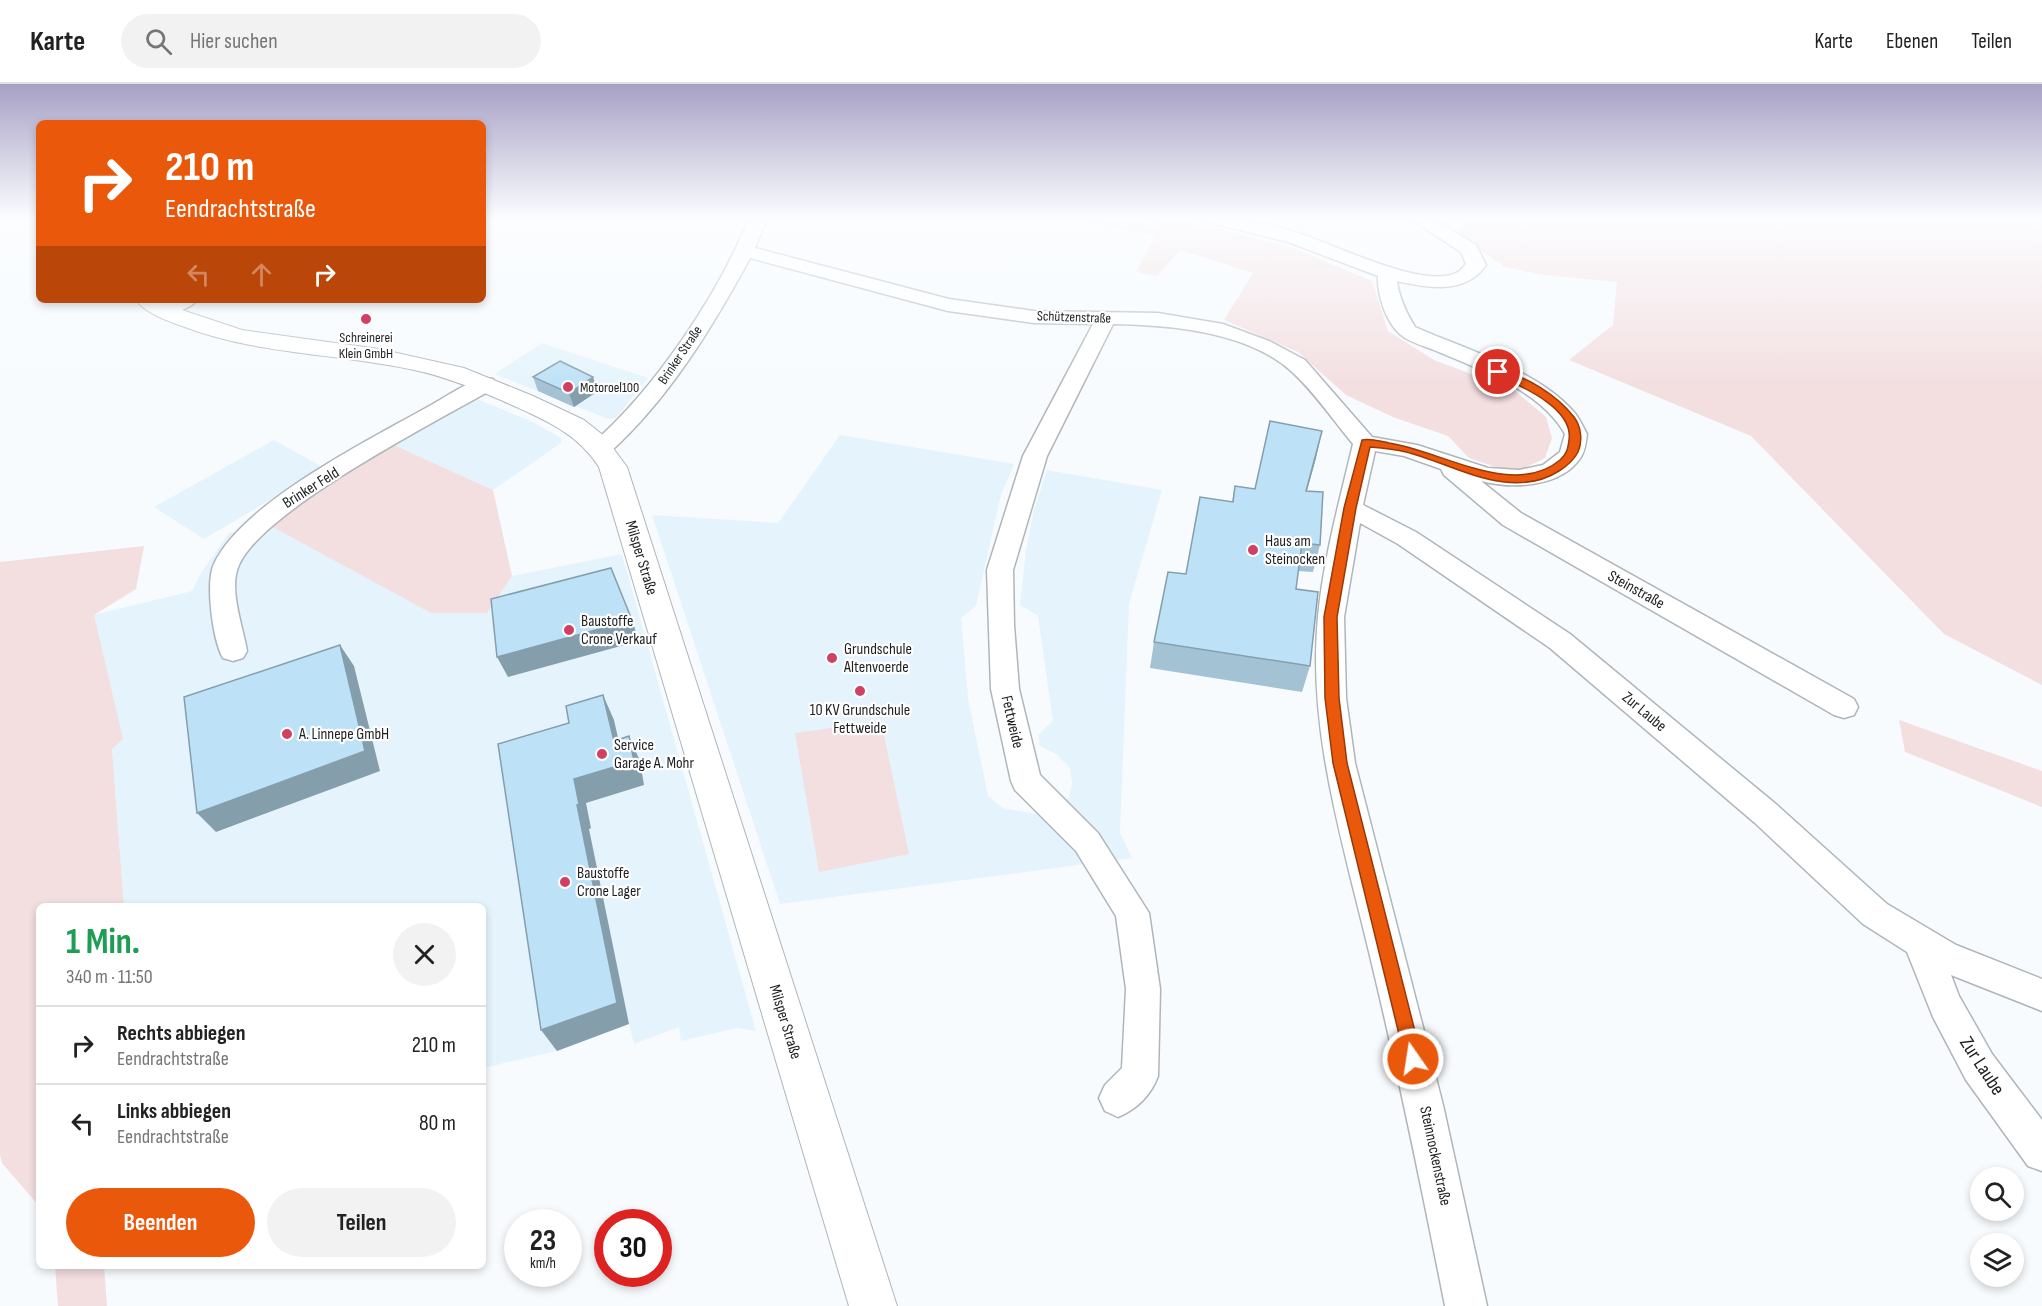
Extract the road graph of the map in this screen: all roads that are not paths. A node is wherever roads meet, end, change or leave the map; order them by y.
1 (731, 275) edge
2 (836, 275) edge
3 (1388, 275) edge
4 (1403, 275) edge
5 (1466, 275) edge
6 (154, 305) edge
7 (1106, 318) junction
8 (486, 384) junction
9 (1365, 442) junction
10 (601, 447) junction
11 (1438, 459) junction
12 (1350, 508) junction
13 (233, 651) dead end
14 (1844, 707) dead end
15 (1920, 941) junction
16 (2042, 995) edge
17 (1118, 1098) dead end
18 (2042, 1152) edge
19 (873, 1306) edge
20 (1466, 1306) edge

1 - 10 street, Brinker Straße
2 - 7 street, Schützenstraße
3 - 11 street
4 - 5 street
6 - 8 street, Milsper Straße
7 - 9 street, Schützenstraße
7 - 17 street, Fettweide
8 - 10 street, Milsper Straße
8 - 13 street, Brinker Feld
9 - 11 street
9 - 12 street, Steinnockenstraße
10 - 19 street, Milsper Straße
11 - 14 street, Steinstraße
12 - 15 street, Zur Laube
12 - 20 street, Steinnockenstraße
15 - 16 street, Zur Laube
15 - 18 street, Zur Laube

